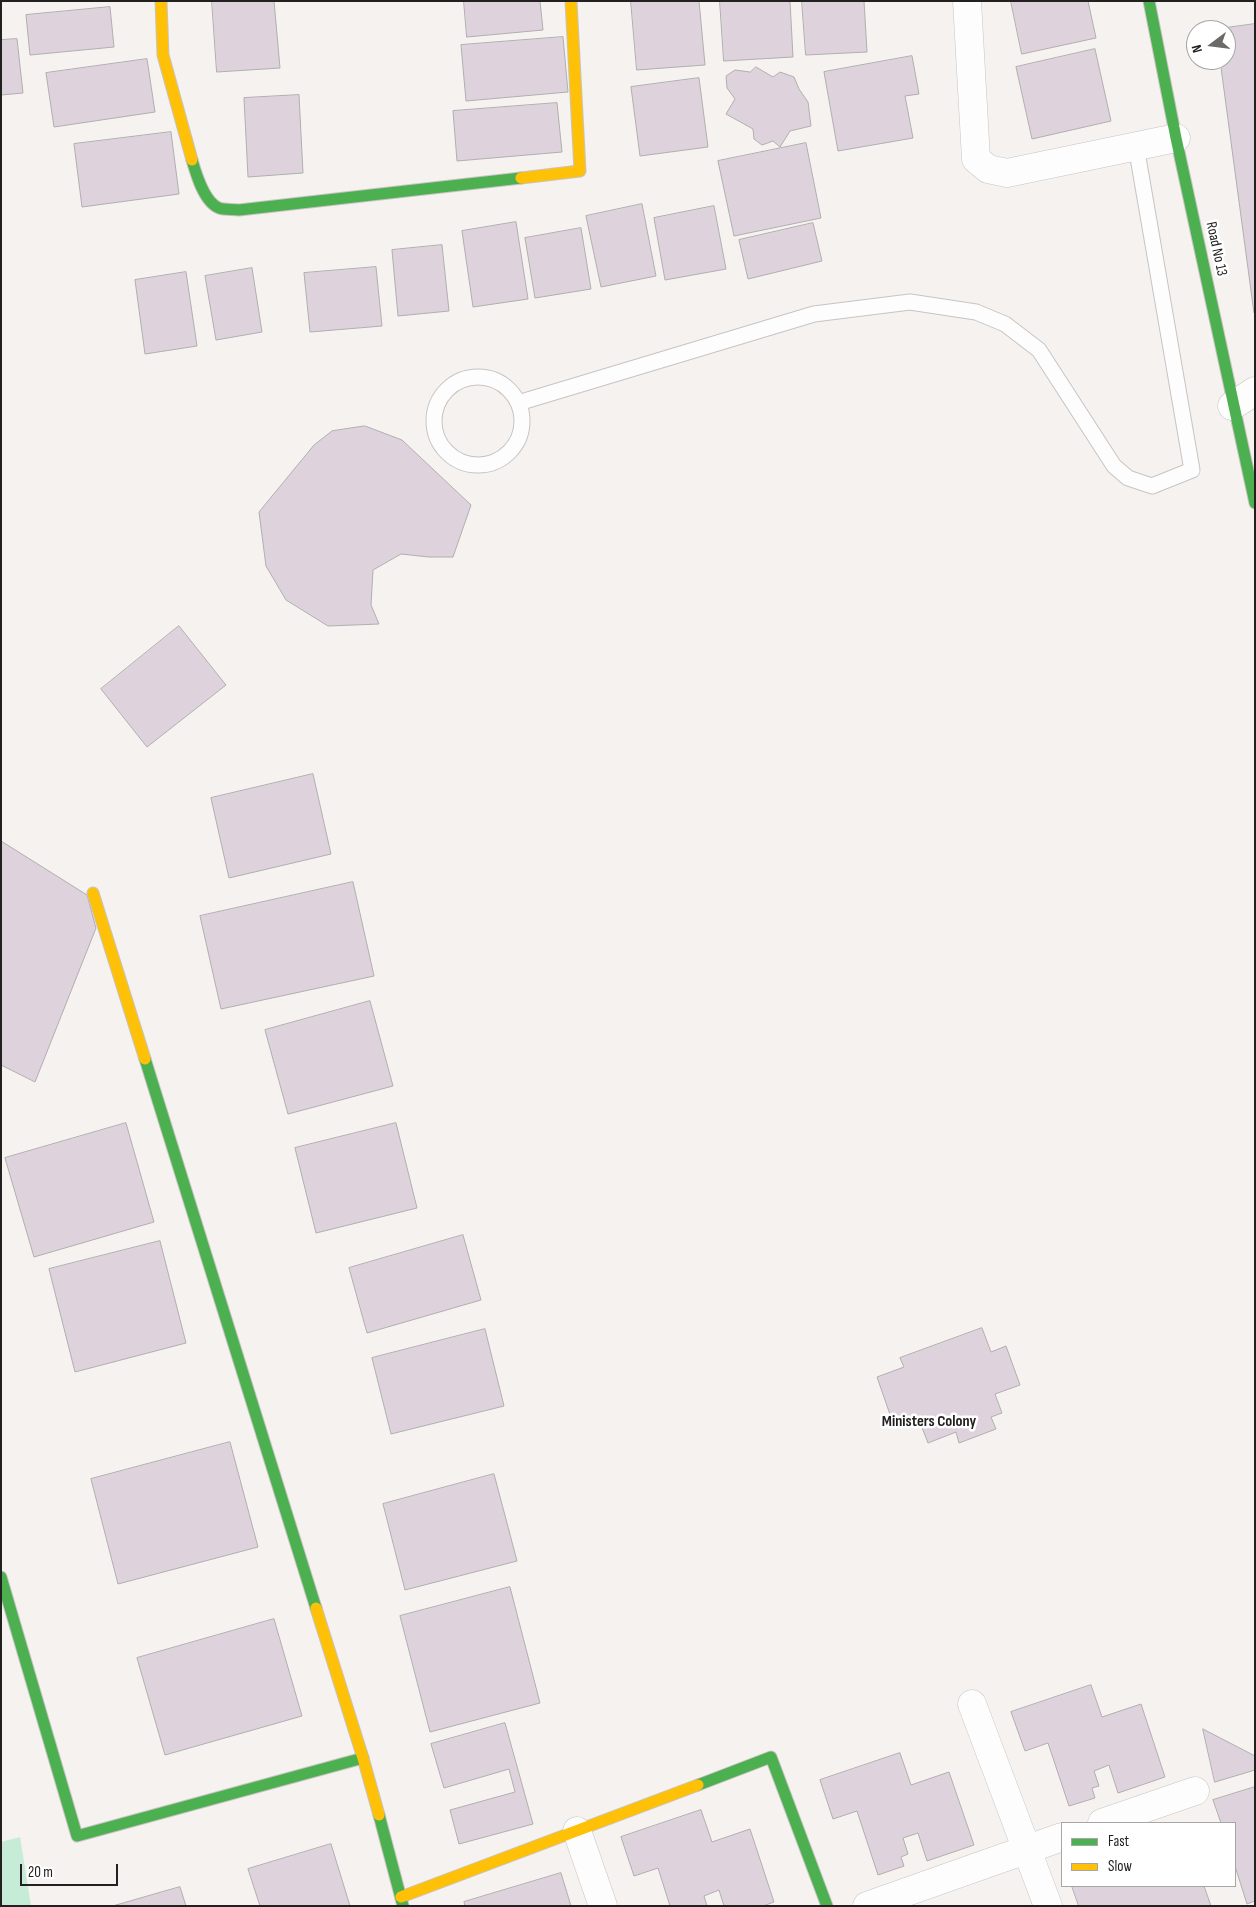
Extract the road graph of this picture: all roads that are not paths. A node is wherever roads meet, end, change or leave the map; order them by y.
1 (161, 1) edge
2 (571, 1) edge
3 (967, 1) edge
4 (1149, 1) edge
5 (1176, 138) junction
6 (1136, 146) junction
7 (1255, 391) edge
8 (518, 403) junction
9 (1232, 406) junction
10 (1255, 503) edge
11 (93, 893) dead end
12 (1, 1577) edge
13 (972, 1704) dead end
14 (363, 1758) junction
15 (1195, 1791) dead end
16 (1105, 1822) edge
17 (578, 1831) junction
18 (1061, 1837) edge
19 (1027, 1850) junction
20 (402, 1901) edge
21 (603, 1906) edge
22 (827, 1906) edge
23 (867, 1906) edge
24 (1048, 1906) edge

1 - 2 street
3 - 6 street
4 - 5 street, Road No 13
5 - 6 street
5 - 9 street, Road No 13
6 - 8 lane
7 - 9 street
8 - 8 lane
9 - 10 street, Road No 13
11 - 14 street
12 - 14 street
13 - 19 street
14 - 20 street
15 - 16 street
17 - 20 street
17 - 21 street
17 - 22 street
18 - 19 street
19 - 23 street
19 - 24 street

